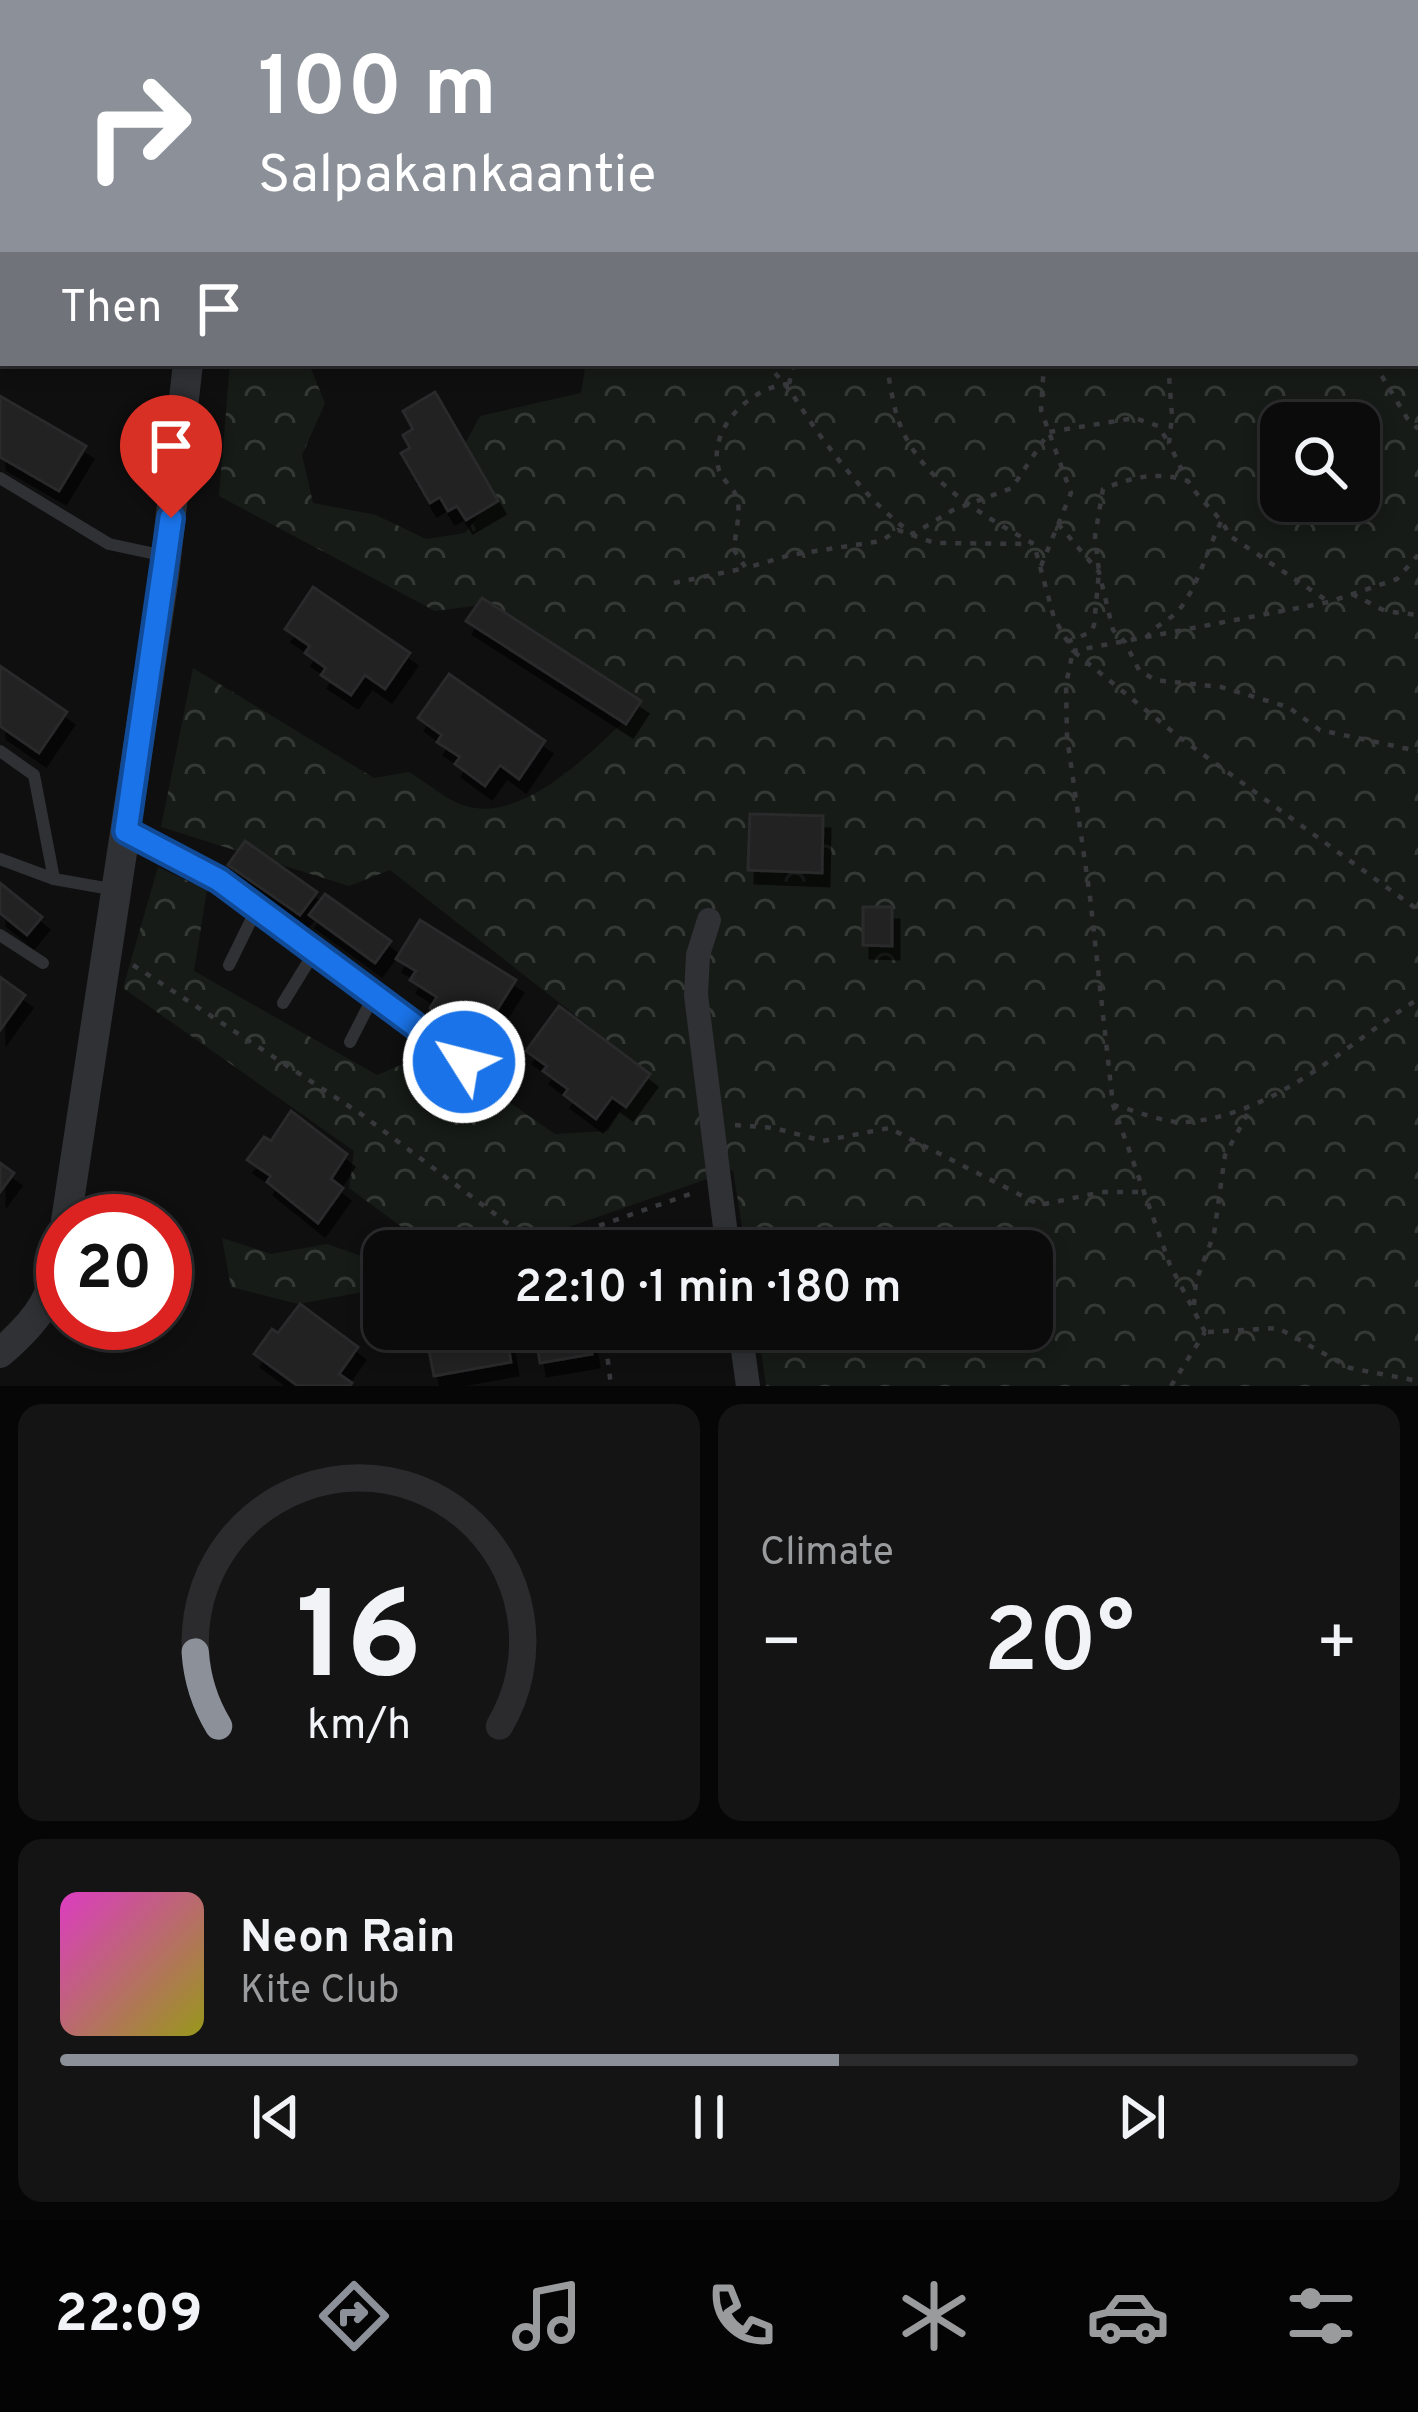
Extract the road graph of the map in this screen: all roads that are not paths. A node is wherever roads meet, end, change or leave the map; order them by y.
1 (188, 366) edge
2 (0, 478) edge
3 (166, 556) junction
4 (0, 751) edge
5 (126, 831) junction
6 (0, 860) edge
7 (54, 879) junction
8 (117, 890) junction
9 (257, 908) junction
10 (710, 920) dead end
11 (0, 935) edge
12 (315, 951) junction
13 (43, 964) dead end
14 (229, 965) dead end
15 (374, 995) junction
16 (283, 1003) dead end
17 (350, 1042) dead end
18 (464, 1062) dead end
19 (70, 1194) edge
20 (725, 1230) edge
21 (36, 1320) edge
22 (743, 1350) edge
23 (0, 1354) edge
24 (748, 1386) edge

1 - 3 street
2 - 3 lane
3 - 5 street
4 - 7 lane
5 - 8 street
5 - 9 lane
6 - 7 lane
7 - 8 lane
8 - 19 street
9 - 12 lane
9 - 14 lane
10 - 20 street
11 - 13 lane
12 - 15 lane
12 - 16 lane
15 - 17 lane
15 - 18 lane
21 - 23 street
22 - 24 street

